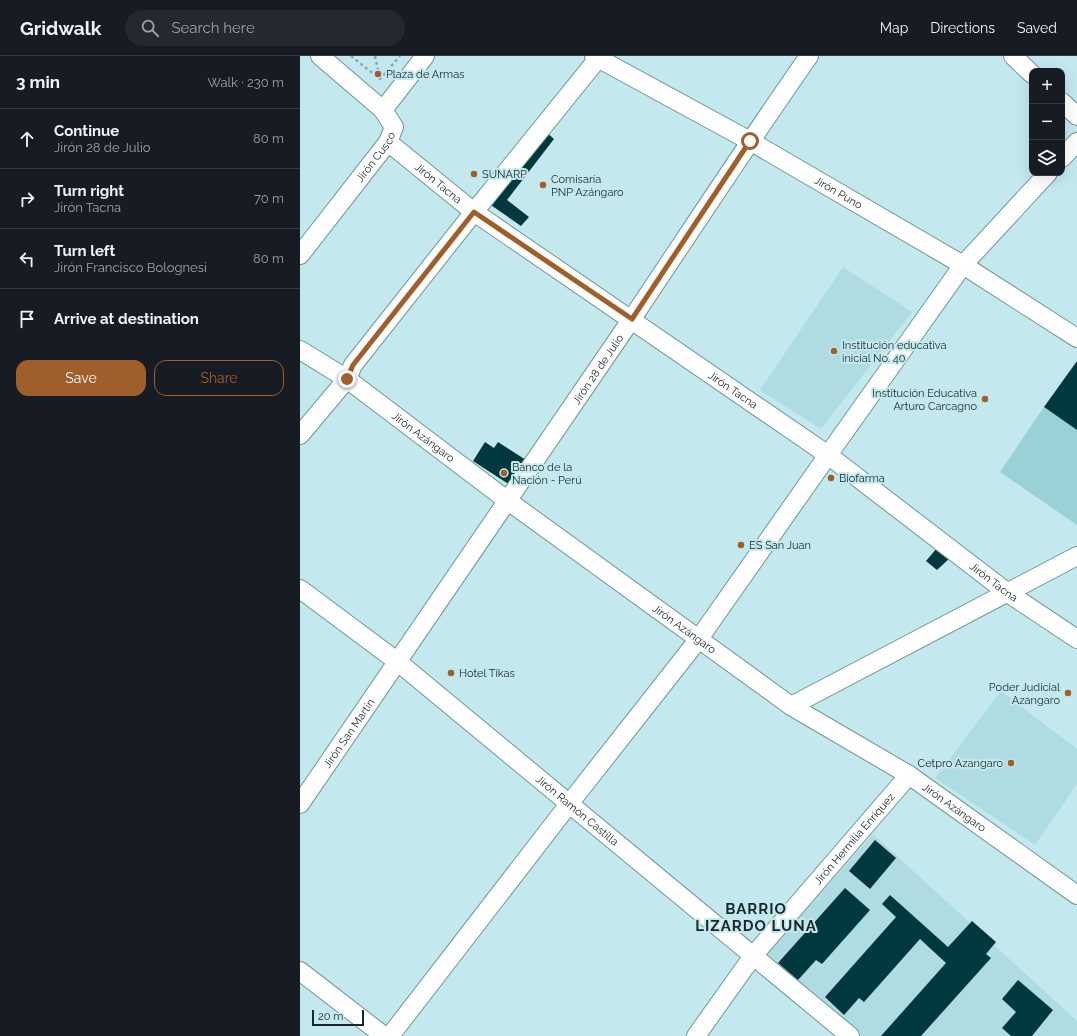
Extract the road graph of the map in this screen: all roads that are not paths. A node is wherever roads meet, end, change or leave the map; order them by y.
1 (320, 56) edge
2 (425, 56) edge
3 (809, 56) edge
4 (1013, 56) edge
5 (597, 57) edge
6 (1029, 71) edge
7 (1064, 104) edge
8 (383, 110) junction
9 (1077, 116) edge
10 (750, 141) junction
11 (388, 142) junction
12 (1077, 142) edge
13 (1065, 155) edge
14 (1045, 176) edge
15 (474, 212) junction
16 (300, 255) edge
17 (963, 265) junction
18 (632, 319) junction
19 (1077, 338) edge
20 (300, 350) edge
21 (347, 379) junction
22 (300, 435) edge
23 (828, 455) junction
24 (508, 501) junction
25 (1077, 556) edge
26 (300, 589) edge
27 (1008, 593) junction
28 (1077, 639) edge
29 (698, 640) junction
30 (398, 662) junction
31 (791, 706) junction
32 (909, 775) junction
33 (300, 804) edge
34 (569, 804) junction
35 (1077, 894) edge
36 (753, 956) junction
37 (300, 972) edge
38 (384, 1036) edge
39 (390, 1036) edge
40 (696, 1036) edge
41 (850, 1036) edge

1 - 8 street
2 - 8 street
3 - 10 street, Jirón 28 de Julio
4 - 6 street
5 - 10 street, Jirón Puno
5 - 15 street
7 - 9 street
8 - 11 street, Jirón Cusco
10 - 17 street, Jirón Puno
10 - 18 street, Jirón 28 de Julio
11 - 15 street, Jirón Tacna
11 - 16 street, Jirón Cusco
12 - 13 street
14 - 17 street
15 - 18 street, Jirón Tacna
15 - 21 street
17 - 19 street, Jirón Puno
17 - 23 street
18 - 23 street, Jirón Tacna
18 - 24 street, Jirón 28 de Julio
20 - 21 street, Jirón Azángaro
21 - 22 street
21 - 24 street, Jirón Azángaro
23 - 27 street, Jirón Tacna
23 - 29 street
24 - 29 street, Jirón Azángaro
24 - 30 street, Jirón 28 de Julio
25 - 27 street
26 - 30 street, Jirón Ramón Castilla
27 - 28 street, Jirón Tacna
27 - 31 street
29 - 31 street, Jirón Azángaro
29 - 34 street
30 - 33 street, Jirón San Martín
30 - 34 street, Jirón Ramón Castilla
31 - 32 street, Jirón Azángaro
32 - 35 street, Jirón Azángaro
32 - 36 street, Jirón Hermilia Enriquez
34 - 36 street, Jirón Ramón Castilla
34 - 39 street
36 - 40 street, Jirón Hermilia Enriquez
36 - 41 street, Jirón Ramón Castilla
37 - 38 street

